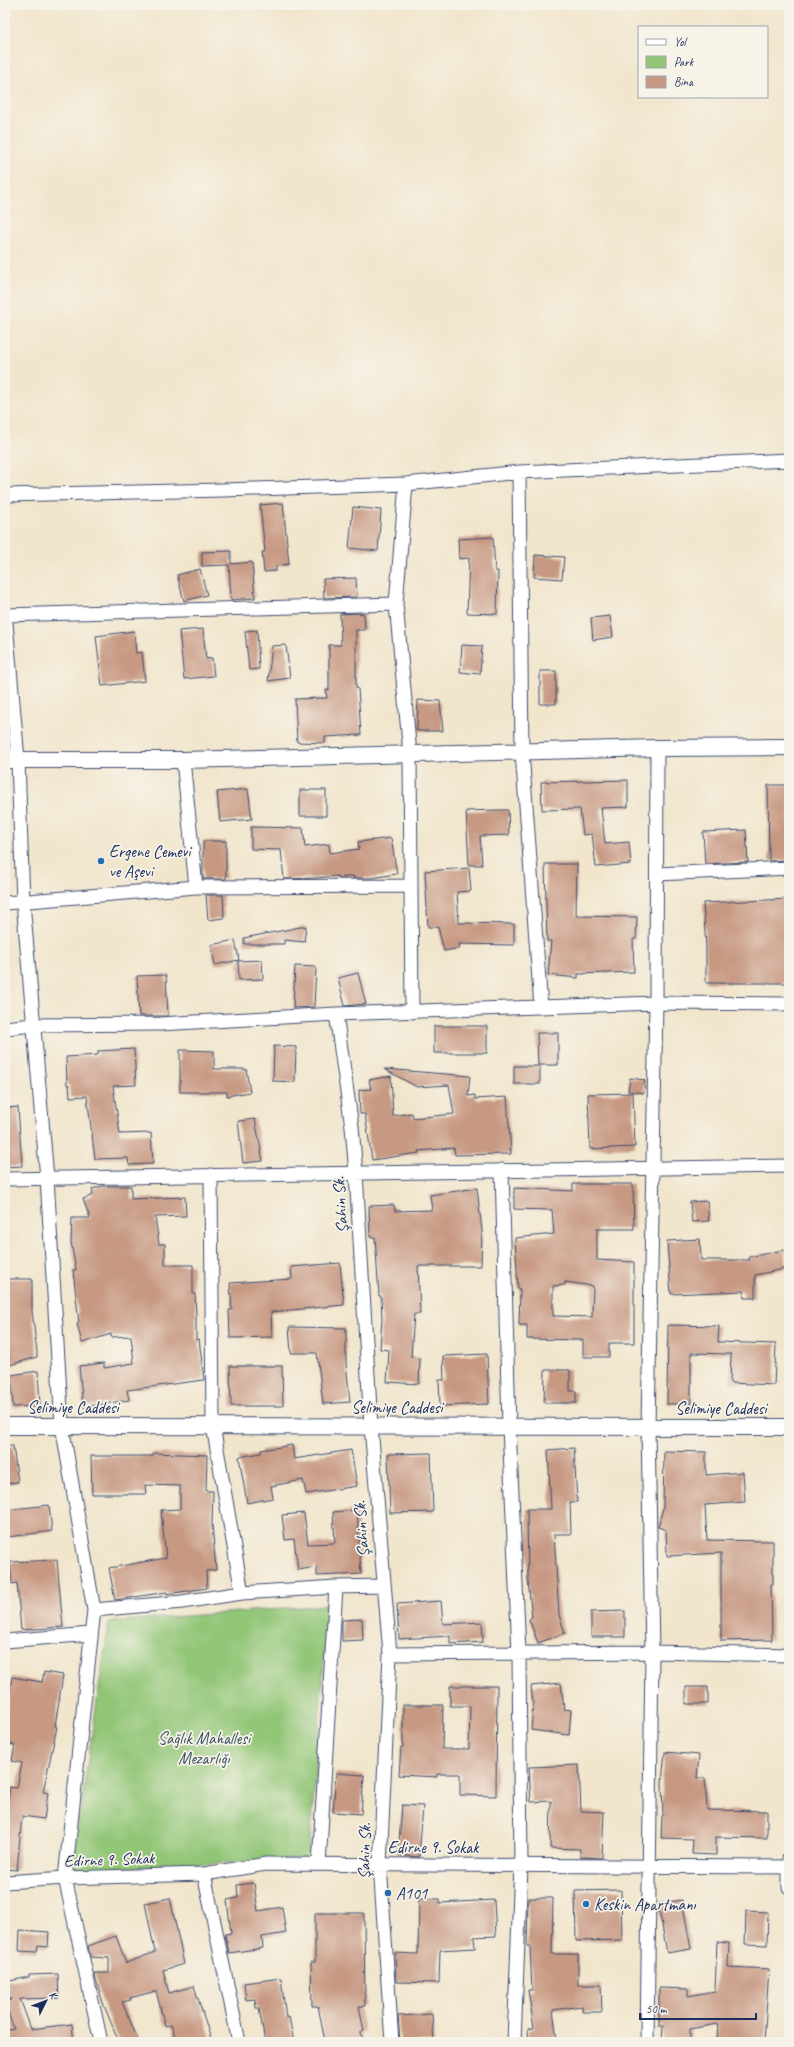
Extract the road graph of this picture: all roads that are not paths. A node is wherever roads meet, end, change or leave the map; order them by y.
1 (789, 460) edge
2 (519, 472) junction
3 (406, 484) junction
4 (5, 494) edge
5 (396, 604) junction
6 (5, 614) edge
7 (789, 747) edge
8 (657, 748) junction
9 (522, 752) junction
10 (410, 754) junction
11 (12, 760) edge
12 (183, 760) junction
13 (789, 868) edge
14 (657, 874) junction
15 (411, 886) junction
16 (196, 887) junction
17 (23, 902) junction
18 (5, 903) edge
19 (656, 1003) junction
20 (789, 1004) edge
21 (541, 1007) junction
22 (412, 1012) junction
23 (336, 1014) junction
24 (33, 1025) junction
25 (5, 1028) edge
26 (789, 1166) edge
27 (654, 1168) junction
28 (502, 1170) junction
29 (356, 1173) junction
30 (211, 1175) junction
31 (46, 1178) junction
32 (5, 1179) edge
33 (789, 1423) edge
34 (5, 1426) edge
35 (62, 1426) junction
36 (213, 1426) junction
37 (372, 1426) junction
38 (509, 1426) junction
39 (648, 1427) junction
40 (789, 1427) edge
41 (789, 1435) edge
42 (384, 1586) junction
43 (336, 1587) junction
44 (242, 1593) junction
45 (94, 1610) junction
46 (92, 1634) junction
47 (5, 1640) edge
48 (652, 1652) junction
49 (519, 1653) junction
50 (390, 1654) junction
51 (789, 1655) edge
52 (789, 1858) edge
53 (319, 1864) junction
54 (380, 1865) junction
55 (521, 1866) junction
56 (650, 1867) junction
57 (789, 1867) edge
58 (204, 1874) junction
59 (65, 1878) junction
60 (5, 1882) edge
61 (789, 1887) edge
62 (101, 2042) edge
63 (239, 2042) edge
64 (392, 2042) edge
65 (514, 2042) edge
66 (647, 2042) edge

1 - 2 street
2 - 3 street
2 - 9 street
3 - 4 street
3 - 5 street
5 - 6 street
5 - 10 street
6 - 11 street
7 - 8 street
8 - 9 street
8 - 14 street
9 - 10 street
9 - 21 street
10 - 12 street
10 - 15 street
11 - 12 street
11 - 17 street
12 - 16 street
13 - 14 street
14 - 19 street
15 - 16 street
15 - 22 street
16 - 17 street
17 - 18 street
17 - 24 street
19 - 20 street
19 - 21 street
19 - 27 street
21 - 22 street
22 - 23 street
23 - 24 street
23 - 29 street, Şahin Sk.
24 - 25 street
24 - 31 street
26 - 27 street
27 - 28 street
27 - 39 street
28 - 29 street
28 - 38 street
29 - 30 street
29 - 37 street, Şahin Sk.
30 - 31 street
30 - 36 street
31 - 32 street
31 - 35 street
33 - 40 street
34 - 35 street, Selimiye Caddesi
35 - 36 street, Selimiye Caddesi
35 - 45 street
36 - 37 street, Selimiye Caddesi
36 - 44 street
37 - 38 street, Selimiye Caddesi
37 - 42 street, Şahin Sk.
38 - 39 street, Selimiye Caddesi
38 - 49 street
39 - 40 street, Selimiye Caddesi
39 - 48 street
40 - 41 street
42 - 43 street
42 - 50 street, Şahin Sk.
43 - 44 street
43 - 53 street
44 - 45 street
45 - 46 street
46 - 47 street
46 - 59 street
48 - 49 street
48 - 51 street
48 - 56 street
49 - 50 street
49 - 55 street
50 - 54 street, Şahin Sk.
52 - 57 street
53 - 54 street, Edirne 9. Sokak
53 - 58 street, Edirne 9. Sokak
54 - 55 street, Edirne 9. Sokak
54 - 64 street, Şahin Sk.
55 - 56 street, Edirne 9. Sokak
55 - 65 street
56 - 57 street, Edirne 9. Sokak
56 - 66 street
57 - 61 street
58 - 59 street, Edirne 9. Sokak
58 - 63 street
59 - 60 street, Edirne 9. Sokak
59 - 62 street

